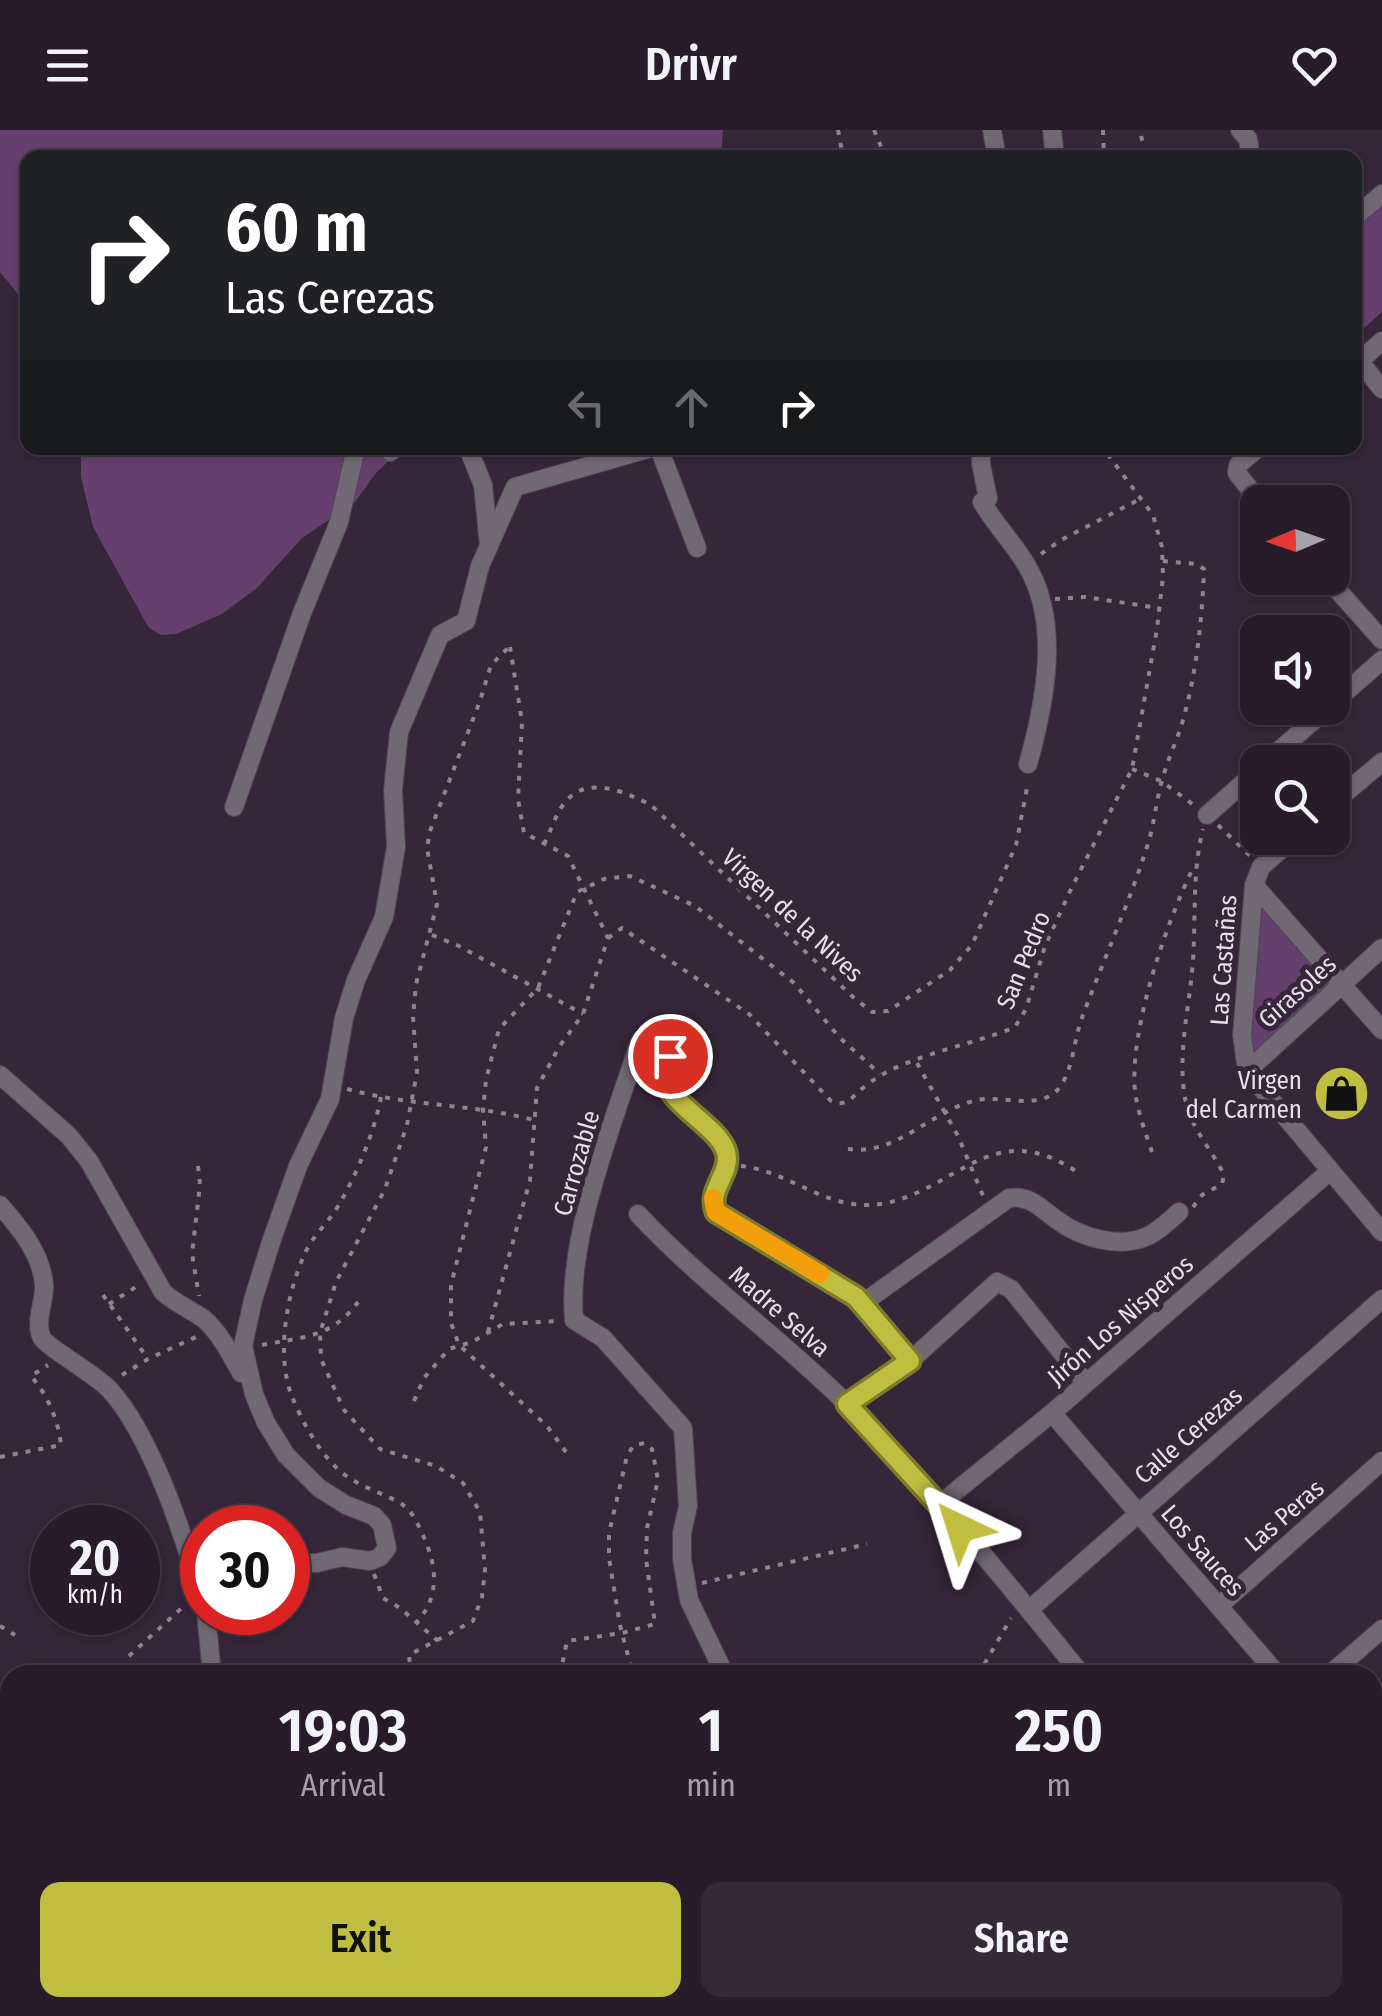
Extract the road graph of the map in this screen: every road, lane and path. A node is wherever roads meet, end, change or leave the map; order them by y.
1 (874, 130) edge
2 (1141, 136) dead end
3 (882, 149) dead end
4 (1145, 150) edge
5 (1382, 194) edge
6 (1362, 211) edge
7 (1382, 341) edge
8 (1362, 356) edge
9 (1362, 368) edge
10 (1382, 390) edge
11 (354, 455) edge
12 (471, 455) edge
13 (627, 455) edge
14 (663, 455) edge
15 (981, 455) edge
16 (1109, 455) edge
17 (1249, 455) edge
18 (1245, 485) edge
19 (1142, 498) junction
20 (489, 547) junction
21 (696, 548) dead end
22 (1162, 561) junction
23 (1027, 564) junction
24 (1342, 595) edge
25 (1044, 600) junction
26 (1159, 608) junction
27 (1382, 640) edge
28 (1382, 660) edge
29 (1350, 688) edge
30 (1308, 725) edge
31 (1285, 745) edge
32 (1382, 762) edge
33 (1028, 764) joint
34 (1240, 786) edge
35 (1350, 789) edge
36 (234, 807) dead end
37 (1207, 814) joint
38 (544, 844) junction
39 (1275, 855) edge
40 (1196, 864) junction
41 (1254, 885) junction
42 (585, 889) junction
43 (431, 934) junction
44 (608, 938) junction
45 (1382, 948) edge
46 (1342, 984) junction
47 (538, 988) junction
48 (583, 1014) junction
49 (1382, 1030) edge
50 (917, 1062) junction
51 (1247, 1072) junction
52 (880, 1074) junction
53 (0, 1075) edge
54 (333, 1085) junction
55 (381, 1098) junction
56 (410, 1101) junction
57 (484, 1110) junction
58 (944, 1113) junction
59 (534, 1120) junction
60 (848, 1148) dead end
61 (1152, 1152) dead end
62 (969, 1163) junction
63 (727, 1164) junction
64 (198, 1166) dead end
65 (1330, 1171) junction
66 (1078, 1172) dead end
67 (0, 1205) edge
68 (992, 1210) junction
69 (1179, 1212) joint
70 (638, 1214) dead end
71 (1382, 1232) edge
72 (153, 1276) junction
73 (103, 1295) dead end
74 (1382, 1299) edge
75 (358, 1302) dead end
76 (863, 1303) junction
77 (110, 1304) junction
78 (574, 1320) junction
79 (208, 1324) junction
80 (488, 1332) junction
81 (320, 1334) junction
82 (284, 1341) junction
83 (243, 1346) junction
84 (460, 1346) junction
85 (64, 1354) junction
86 (148, 1358) junction
87 (910, 1361) junction
88 (1086, 1383) junction
89 (106, 1386) junction
90 (414, 1401) dead end
91 (847, 1404) junction
92 (1052, 1413) junction
93 (266, 1422) junction
94 (566, 1452) dead end
95 (0, 1457) edge
96 (1382, 1461) edge
97 (940, 1504) junction
98 (1137, 1512) junction
99 (180, 1527) edge
100 (867, 1544) dead end
101 (370, 1561) junction
102 (310, 1563) edge
103 (688, 1586) junction
104 (1025, 1605) junction
105 (1219, 1606) junction
106 (180, 1612) edge
107 (416, 1623) junction
108 (0, 1626) edge
109 (1382, 1629) edge
110 (622, 1634) junction
111 (15, 1635) dead end
112 (208, 1635) edge
113 (438, 1641) junction
114 (129, 1656) dead end
115 (211, 1665) edge
116 (410, 1665) edge
117 (562, 1665) edge
118 (631, 1665) edge
119 (720, 1665) edge
120 (985, 1665) edge
121 (1074, 1665) edge
122 (1269, 1665) edge
123 (1341, 1665) edge

1 - 3 path
2 - 4 path
5 - 6 street
7 - 8 street
9 - 10 street
11 - 36 street
12 - 20 street
13 - 20 street
14 - 21 street
15 - 23 street
16 - 19 path, San Pedro
17 - 18 street
19 - 22 path, San Pedro
19 - 23 path
20 - 54 street
22 - 26 path, San Pedro
22 - 58 path
23 - 25 street
24 - 27 street
25 - 26 path
25 - 33 street
26 - 50 path, San Pedro
28 - 29 street
30 - 31 street
32 - 35 street
33 - 38 path, Virgen de la Nives
34 - 37 street
37 - 40 path
38 - 42 path
38 - 43 path
39 - 41 street, Las Castañas
40 - 61 path
40 - 69 path
41 - 46 street
41 - 51 street, Las Castañas
42 - 44 path
42 - 47 path
42 - 52 path
43 - 47 path
43 - 56 path
44 - 48 path
44 - 52 path, San Pedro
45 - 46 street, Girasoles
46 - 49 street
46 - 51 street, Girasoles
47 - 48 path
47 - 57 path
48 - 59 path
50 - 52 path, San Pedro
50 - 58 path
51 - 65 street
53 - 72 street
54 - 55 path
54 - 83 street
55 - 56 path
55 - 82 path
56 - 57 path
56 - 81 path
57 - 59 path
57 - 84 path
58 - 60 path
58 - 62 path
59 - 80 path
62 - 63 path
62 - 66 path
62 - 68 path
63 - 76 street
63 - 78 street, Carrozable
64 - 79 path
65 - 71 street
65 - 88 street, Jirón Los Nisperos
67 - 85 street
68 - 69 street
68 - 76 street
70 - 91 street, Madre Selva
72 - 77 path
72 - 79 street
73 - 77 path
74 - 98 street, Calle Cerezas
75 - 81 path
76 - 87 street
77 - 86 path
78 - 80 path
78 - 103 street
79 - 86 path
79 - 93 street
80 - 84 path
81 - 82 path
81 - 113 path
82 - 83 path
82 - 107 path
83 - 93 street
84 - 90 path
84 - 94 path
85 - 89 street
85 - 95 path
86 - 89 path
87 - 88 street
87 - 91 street
88 - 92 street, Jirón Los Nisperos
89 - 99 street
91 - 97 street, Madre Selva
92 - 97 street, Jirón Los Nisperos
92 - 98 street, Los Sauces
93 - 101 street
96 - 105 street, Las Peras
97 - 104 street, Madre Selva
98 - 104 street, Calle Cerezas
98 - 105 street, Los Sauces
100 - 103 path
101 - 102 street
101 - 107 path
103 - 119 street
104 - 120 path
104 - 121 street, Madre Selva
105 - 122 street, Los Sauces
106 - 114 path
107 - 113 path
108 - 111 path
109 - 123 street
110 - 110 path
110 - 117 path
110 - 118 path
112 - 115 street
113 - 116 path

